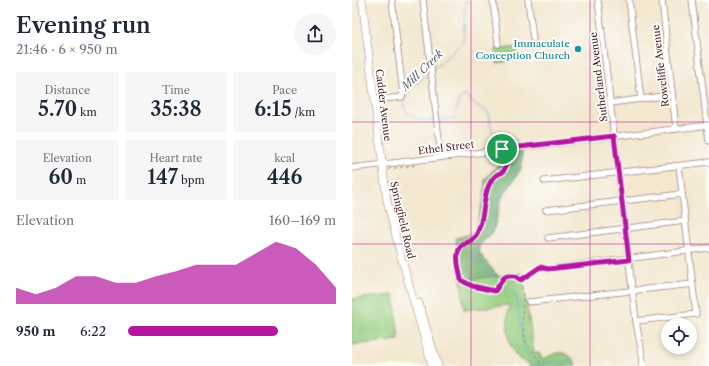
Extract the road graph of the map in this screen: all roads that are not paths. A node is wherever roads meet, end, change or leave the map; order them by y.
1 (362, 0) edge
2 (392, 0) edge
3 (423, 0) edge
4 (493, 0) edge
5 (528, 0) edge
6 (598, 0) edge
7 (629, 0) edge
8 (662, 0) edge
9 (692, 0) edge
10 (533, 39) dead end
11 (498, 44) dead end
12 (672, 95) junction
13 (641, 99) junction
14 (374, 100) junction
15 (610, 103) junction
16 (708, 125) edge
17 (676, 129) junction
18 (614, 136) junction
19 (709, 141) edge
20 (441, 157) junction
21 (709, 162) edge
22 (382, 164) junction
23 (679, 166) junction
24 (352, 168) edge
25 (618, 172) junction
26 (544, 181) dead end
27 (682, 194) junction
28 (622, 201) junction
29 (546, 210) dead end
30 (685, 221) junction
31 (625, 228) junction
32 (548, 238) dead end
33 (709, 248) edge
34 (689, 251) junction
35 (629, 260) junction
36 (540, 267) road end
37 (408, 279) junction
38 (693, 284) junction
39 (632, 291) junction
40 (529, 302) dead end
41 (636, 321) junction
42 (643, 365) edge
43 (432, 366) edge
44 (438, 366) edge

1 - 14 main road, Cadder Avenue
2 - 14 street
3 - 20 street
4 - 11 street
5 - 10 street
6 - 15 street, Sutherland Avenue
7 - 13 street
8 - 12 street, Rowcliffe Avenue
9 - 16 street
12 - 13 street
12 - 17 street, Rowcliffe Avenue
13 - 15 street
14 - 22 main road, Cadder Avenue
15 - 18 street, Sutherland Avenue
16 - 17 street, Ethel Street
16 - 19 street
17 - 18 street, Ethel Street
18 - 20 street, Ethel Street
18 - 25 street, Sutherland Avenue
20 - 22 street, Ethel Street
21 - 23 street
22 - 24 street, Ethel Street
22 - 37 main road, Springfield Road
23 - 25 street
23 - 27 street
25 - 26 street
25 - 28 street, Sutherland Avenue
27 - 28 street
27 - 30 street
28 - 29 street
28 - 31 street, Sutherland Avenue
30 - 31 street
30 - 34 street
31 - 32 street
31 - 35 street, Sutherland Avenue
33 - 34 street
34 - 35 street
34 - 38 street
35 - 36 street
35 - 39 street, Sutherland Avenue
37 - 43 main road, Springfield Road
37 - 44 main road, Springfield Road
38 - 39 street
38 - 41 street
39 - 40 street
39 - 41 street, Sutherland Avenue
41 - 42 street, Sutherland Avenue

